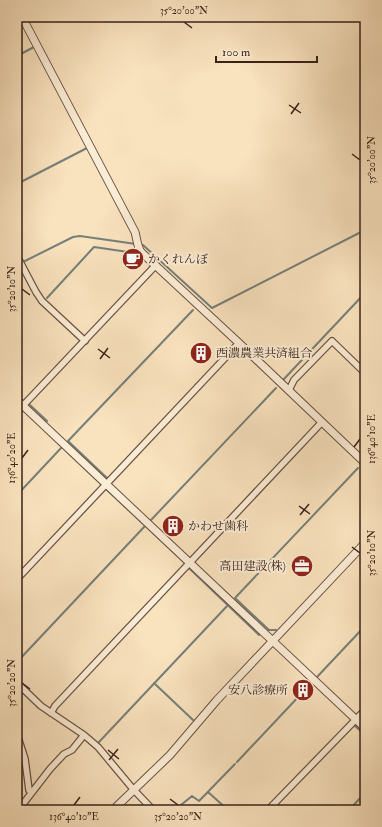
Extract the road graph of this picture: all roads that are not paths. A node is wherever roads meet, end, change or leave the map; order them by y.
1 (22, 17) edge
2 (18, 258) edge
3 (156, 265) junction
4 (85, 341) junction
5 (239, 343) junction
6 (365, 373) edge
7 (289, 390) junction
8 (17, 400) edge
9 (23, 406) junction
10 (17, 412) edge
11 (322, 422) junction
12 (365, 463) edge
13 (107, 484) junction
14 (365, 543) edge
15 (190, 562) junction
16 (17, 579) edge
17 (273, 640) junction
18 (17, 683) edge
19 (365, 710) edge
20 (51, 713) junction
21 (356, 720) junction
22 (365, 728) edge
23 (17, 734) edge
24 (84, 735) junction
25 (134, 790) junction
26 (31, 793) junction
27 (17, 807) edge
28 (113, 810) edge
29 (154, 810) edge
30 (268, 810) edge

1 - 3 street
2 - 4 street
3 - 4 street
3 - 5 street
4 - 9 street
5 - 7 street
5 - 13 street
6 - 7 street
7 - 11 street
8 - 9 street
9 - 10 street
9 - 13 street
11 - 12 street
11 - 15 street
13 - 15 street
13 - 16 street
14 - 17 street
15 - 17 street
15 - 20 street
17 - 21 street
17 - 25 street
18 - 20 street
19 - 21 street
20 - 24 street
21 - 22 street
21 - 30 street
23 - 26 street
24 - 25 street
24 - 26 street
25 - 28 street
25 - 29 street
26 - 27 street

